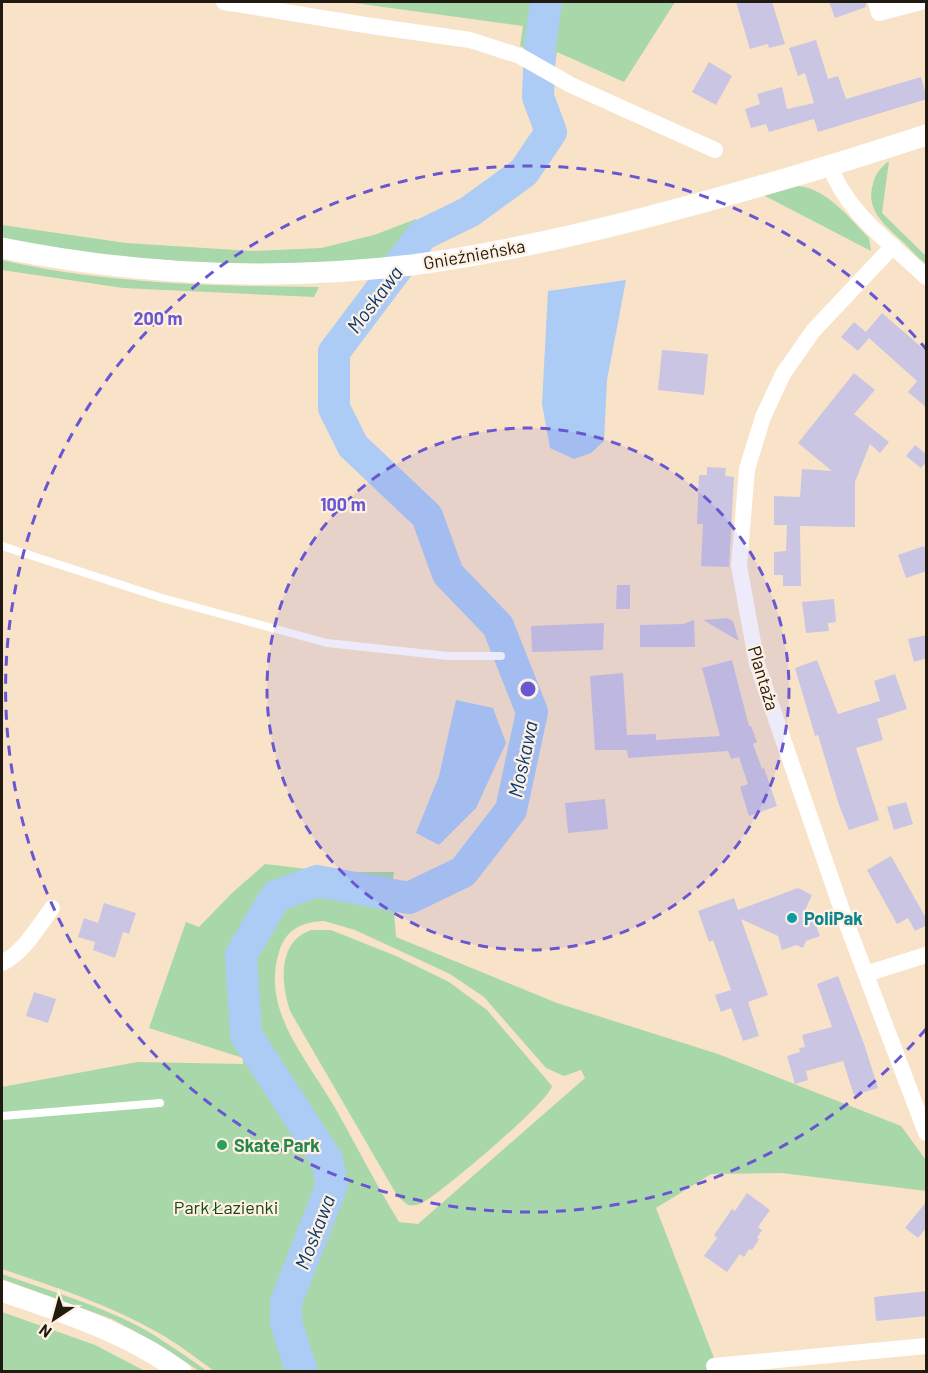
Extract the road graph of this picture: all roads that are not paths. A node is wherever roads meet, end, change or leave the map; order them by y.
1 (224, 2) edge
2 (921, 2) edge
3 (878, 7) edge
4 (927, 135) edge
5 (715, 150) dead end
6 (830, 165) junction
7 (893, 246) junction
8 (2, 248) edge
9 (927, 277) edge
10 (2, 546) edge
11 (501, 656) dead end
12 (52, 908) dead end
13 (927, 955) edge
14 (2, 963) edge
15 (866, 974) junction
16 (160, 1103) dead end
17 (2, 1116) edge
18 (927, 1133) edge
19 (2, 1291) edge
20 (927, 1346) edge
21 (714, 1366) dead end
22 (181, 1371) edge

1 - 5 street
2 - 3 street
4 - 6 street, Gnieźnieńska
6 - 7 street
6 - 8 street, Gnieźnieńska
7 - 9 street
7 - 15 street, Plantaża
10 - 11 lane
12 - 14 street
13 - 15 street
15 - 18 street, Plantaża
16 - 17 lane
19 - 22 street
20 - 21 street

